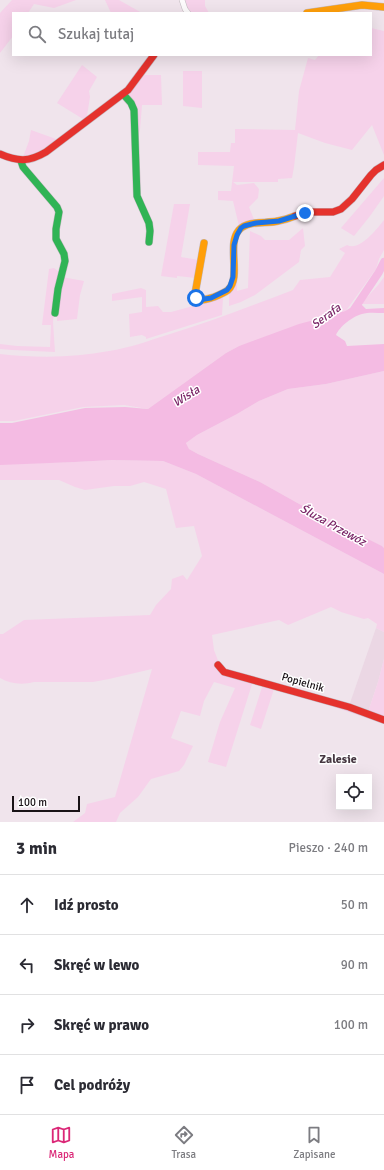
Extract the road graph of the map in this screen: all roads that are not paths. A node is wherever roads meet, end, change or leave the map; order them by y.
1 (182, 0) edge
2 (384, 6) edge
3 (187, 12) edge
4 (314, 12) edge
5 (153, 56) edge
6 (123, 94) junction
7 (0, 154) edge
8 (21, 161) junction
9 (384, 165) edge
10 (149, 242) dead end
11 (204, 243) dead end
12 (55, 313) dead end
13 (218, 665) dead end
14 (384, 720) edge

1 - 3 street
2 - 4 street
5 - 6 street
6 - 8 street
6 - 10 street
7 - 8 street
8 - 12 street
9 - 11 street
13 - 14 street, Popielnik

